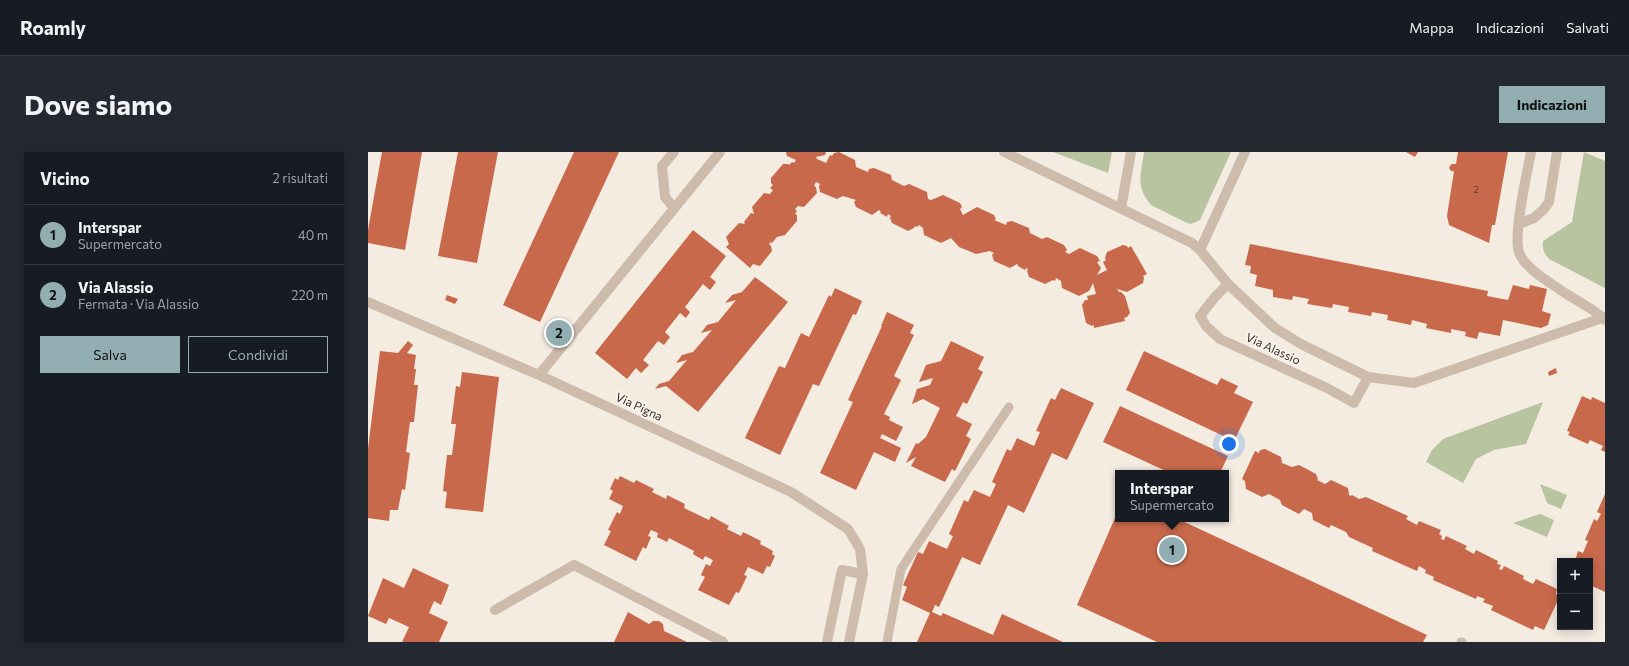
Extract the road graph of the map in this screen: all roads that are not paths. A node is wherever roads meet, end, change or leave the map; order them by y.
1 (674, 152) edge
2 (720, 152) edge
3 (1004, 152) edge
4 (1131, 152) edge
5 (1245, 152) edge
6 (1531, 152) edge
7 (1557, 152) edge
8 (674, 208) junction
9 (1121, 208) junction
10 (1519, 224) junction
11 (1200, 250) junction
12 (1228, 284) junction
13 (368, 302) edge
14 (1604, 318) edge
15 (540, 375) junction
16 (1368, 377) junction
17 (1009, 407) dead end
18 (863, 574) junction
19 (495, 610) dead end
20 (723, 642) edge
21 (827, 642) edge
22 (848, 642) edge
23 (887, 642) edge

1 - 8 street
2 - 8 street
3 - 9 street, Via Alassio
4 - 9 street
5 - 11 street
6 - 10 street, Via Alassio
7 - 10 street
8 - 15 street
9 - 11 street, Via Alassio
10 - 14 street, Via Alassio
11 - 12 street, Via Alassio
12 - 16 street, Via Alassio
12 - 16 street, Via Alassio
13 - 15 street, Via Pigna
14 - 16 street, Via Alassio
15 - 18 street, Via Pigna
17 - 23 lane
18 - 21 street
18 - 22 street, Via Pigna
19 - 20 street

